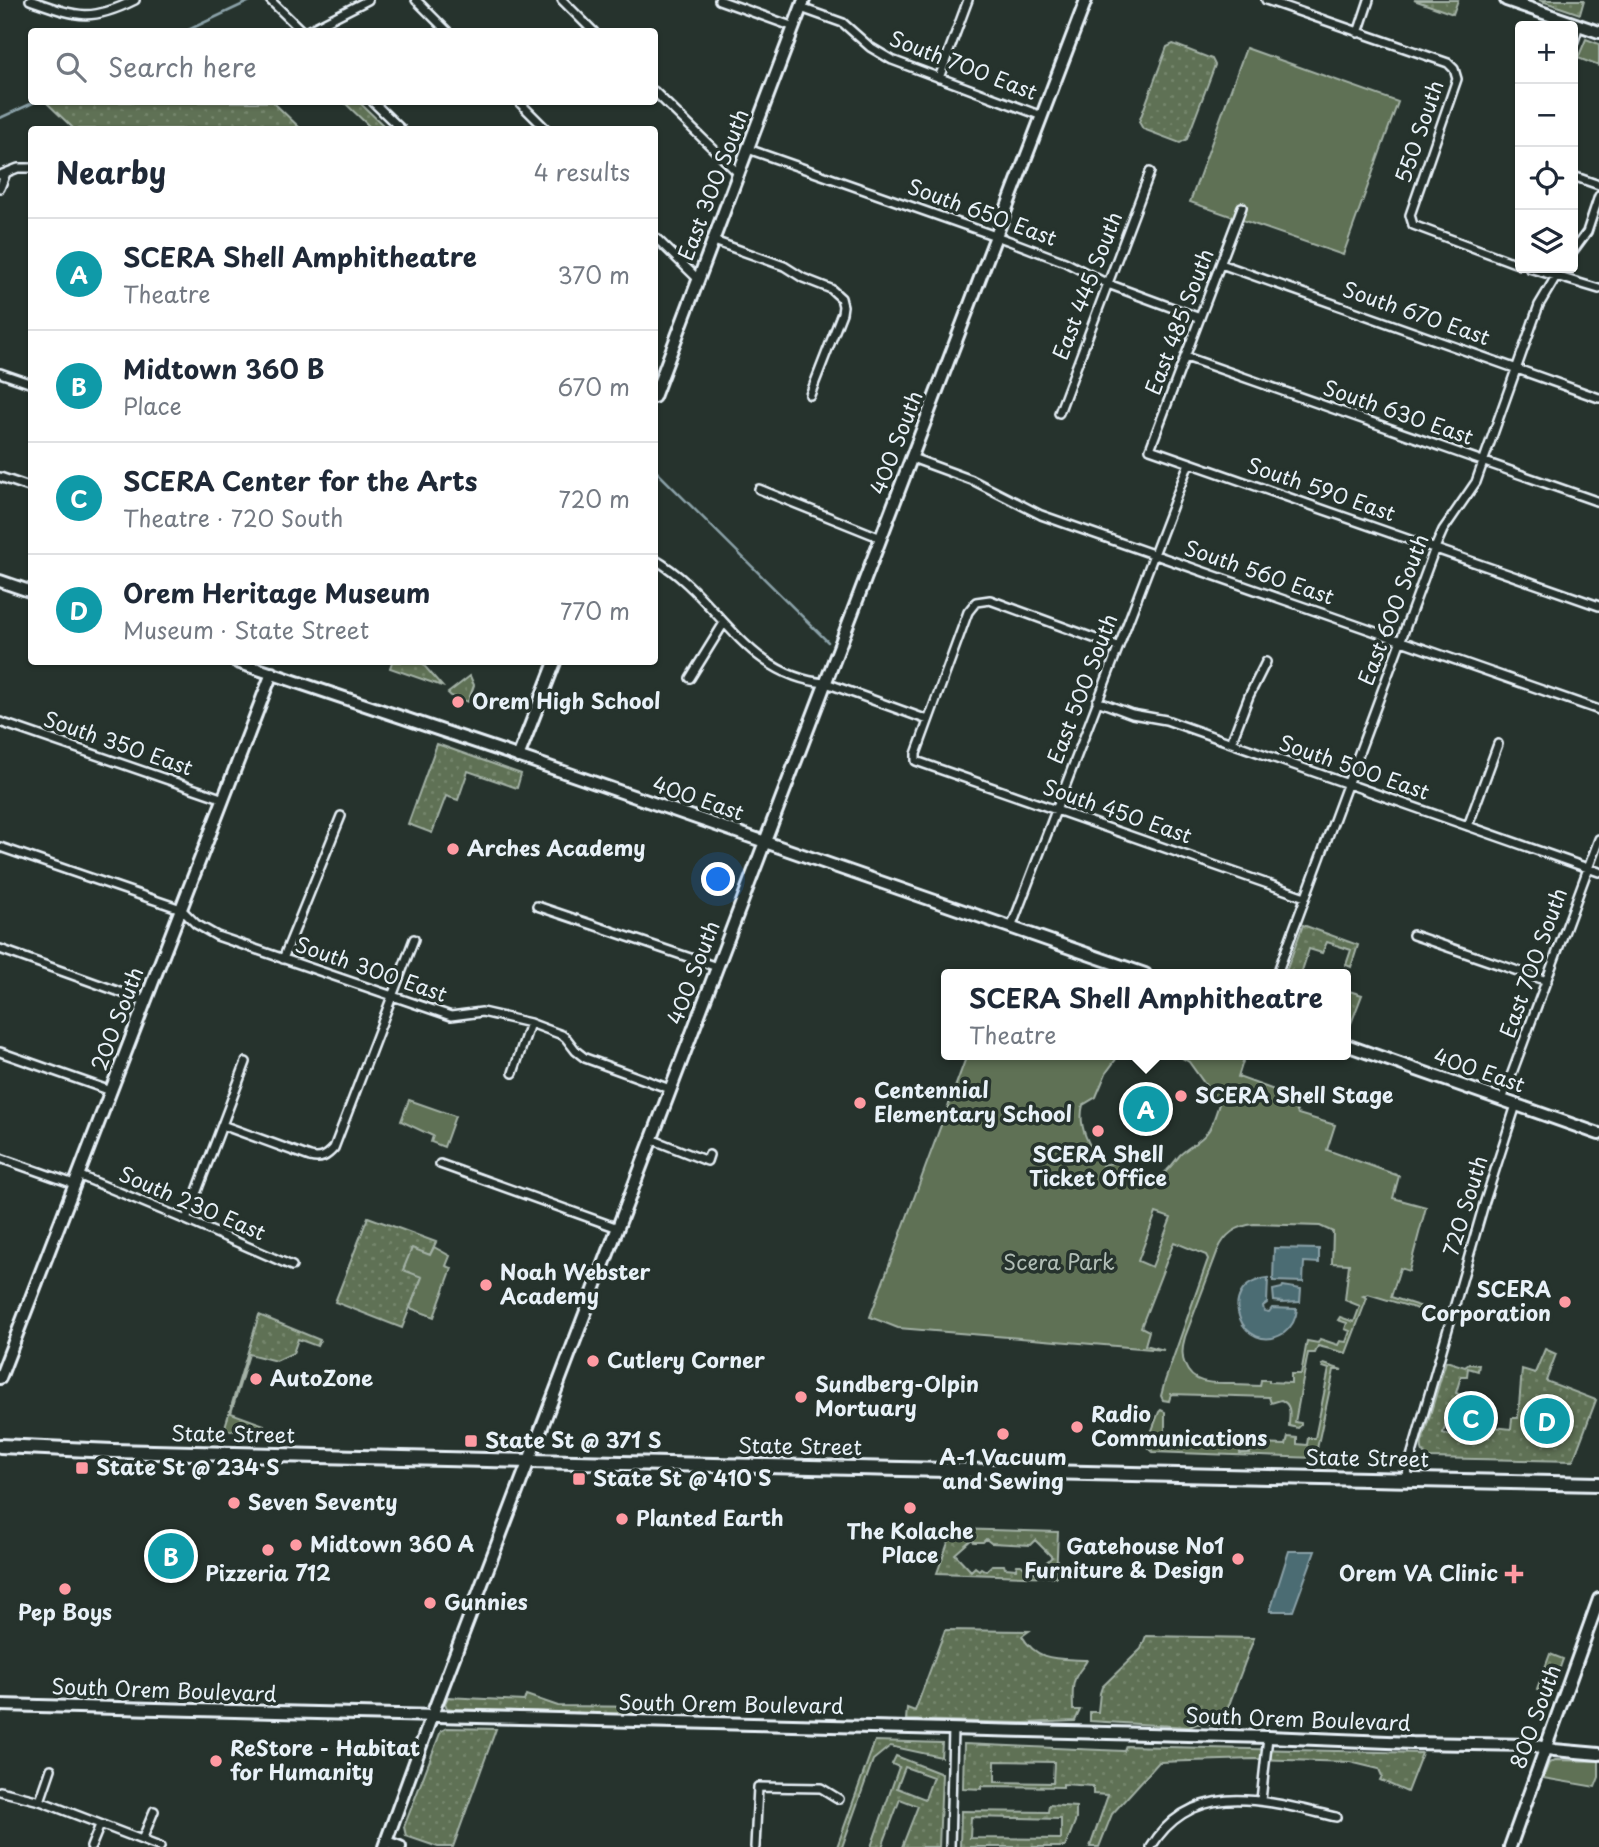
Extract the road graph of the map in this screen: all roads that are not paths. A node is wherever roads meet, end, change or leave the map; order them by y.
1 (30, 0) edge
2 (135, 0) edge
3 (270, 0) edge
4 (368, 0) edge
5 (416, 0) edge
6 (562, 0) edge
7 (719, 0) edge
8 (968, 0) edge
9 (1086, 0) edge
10 (1266, 0) edge
11 (1369, 0) edge
12 (1506, 0) edge
13 (803, 4) edge
14 (1579, 25) junction
15 (794, 27) junction
16 (300, 28) edge
17 (312, 28) edge
18 (444, 28) edge
19 (590, 28) edge
20 (1578, 28) edge
21 (1599, 32) edge
22 (1359, 33) junction
23 (939, 78) junction
24 (658, 95) edge
25 (376, 105) edge
26 (522, 105) edge
27 (1042, 116) junction
28 (398, 126) edge
29 (543, 126) edge
30 (748, 149) junction
31 (28, 169) edge
32 (1150, 172) dead end
33 (3, 174) edge
34 (739, 174) junction
35 (1578, 178) edge
36 (1599, 185) edge
37 (0, 188) edge
38 (1599, 196) edge
39 (1242, 207) dead end
40 (996, 236) junction
41 (658, 240) edge
42 (714, 241) junction
43 (1578, 244) edge
44 (1515, 263) edge
45 (1221, 264) junction
46 (1557, 273) edge
47 (1563, 273) edge
48 (699, 280) junction
49 (1108, 284) junction
50 (1599, 289) edge
51 (1200, 318) junction
52 (1186, 357) junction
53 (1517, 369) junction
54 (0, 373) edge
55 (658, 380) edge
56 (28, 383) edge
57 (810, 395) dead end
58 (1599, 398) edge
59 (1059, 413) dead end
60 (1150, 449) joint
61 (912, 458) junction
62 (1484, 462) junction
63 (1189, 463) junction
64 (0, 477) edge
65 (28, 487) edge
66 (759, 489) dead end
67 (1599, 502) edge
68 (881, 538) junction
69 (1435, 548) junction
70 (1153, 555) junction
71 (658, 562) edge
72 (0, 581) edge
73 (28, 591) edge
74 (1599, 606) edge
75 (723, 623) junction
76 (1401, 641) junction
77 (1118, 647) junction
78 (1266, 662) dead end
79 (247, 665) edge
80 (554, 665) edge
81 (272, 673) junction
82 (690, 678) dead end
83 (826, 683) junction
84 (1097, 701) junction
85 (1599, 710) edge
86 (928, 720) junction
87 (0, 722) edge
88 (1231, 743) junction
89 (1498, 744) dead end
90 (518, 757) junction
91 (1348, 784) junction
92 (224, 799) junction
93 (1057, 810) junction
94 (341, 816) dead end
95 (1468, 826) junction
96 (1599, 839) edge
97 (764, 842) junction
98 (0, 847) edge
99 (1588, 869) junction
100 (1599, 872) edge
101 (1305, 897) junction
102 (537, 906) dead end
103 (181, 908) junction
104 (1011, 928) junction
105 (1413, 934) dead end
106 (414, 939) dead end
107 (0, 949) edge
108 (283, 959) junction
109 (717, 967) junction
110 (1130, 969) edge
111 (1279, 969) edge
112 (1546, 981) junction
113 (392, 996) junction
114 (145, 1002) junction
115 (530, 1023) junction
116 (1351, 1047) edge
117 (0, 1052) edge
118 (246, 1062) dead end
119 (513, 1073) dead end
120 (670, 1089) junction
121 (111, 1091) junction
122 (1502, 1100) junction
123 (1516, 1105) junction
124 (222, 1125) junction
125 (1599, 1134) edge
126 (651, 1139) junction
127 (709, 1155) dead end
128 (0, 1158) edge
129 (440, 1164) dead end
130 (76, 1180) junction
131 (186, 1220) junction
132 (618, 1228) junction
133 (292, 1266) dead end
134 (0, 1378) edge
135 (0, 1446) edge
136 (529, 1461) junction
137 (1406, 1479) junction
138 (1599, 1484) edge
139 (1599, 1599) edge
140 (0, 1705) edge
141 (431, 1717) junction
142 (953, 1729) junction
143 (1268, 1737) junction
144 (1545, 1748) junction
145 (1599, 1754) edge
146 (51, 1769) dead end
147 (0, 1791) edge
148 (839, 1799) dead end
149 (1261, 1800) junction
150 (40, 1801) junction
151 (154, 1811) dead end
152 (1336, 1817) dead end
153 (100, 1825) junction
154 (142, 1840) junction
155 (385, 1845) edge
156 (91, 1847) edge
157 (160, 1847) edge
158 (400, 1847) edge
159 (755, 1847) edge
160 (950, 1847) edge
161 (1151, 1847) edge
162 (1510, 1847) edge

1 - 2 street
3 - 16 street
4 - 17 street
5 - 18 street
6 - 19 street
7 - 15 street
8 - 23 street
9 - 27 street, 400 South
10 - 22 street
11 - 22 street
12 - 14 street
13 - 15 street, East 300 South
13 - 23 street, South 700 East
14 - 20 street
14 - 21 street
15 - 30 street, East 300 South
22 - 44 street, 550 South
23 - 27 street, South 700 East
24 - 34 street
25 - 28 street
26 - 29 street
27 - 40 street, 400 South
30 - 34 street, East 300 South
30 - 40 street, South 650 East
31 - 33 street
32 - 49 street, East 445 South
33 - 37 street
34 - 42 street, East 300 South
35 - 36 street
38 - 43 street
39 - 45 street, East 485 South
40 - 49 street, South 650 East
40 - 61 street, 400 South
41 - 48 street
42 - 48 street, East 300 South
42 - 57 street
45 - 51 street, East 485 South
45 - 53 street, South 670 East
46 - 53 street, East 600 South
47 - 50 street
48 - 55 street, East 300 South
49 - 51 street, South 650 East
49 - 59 street, East 445 South
51 - 52 street, East 485 South
52 - 60 street, East 485 South
52 - 62 street, South 630 East
53 - 58 street, South 670 East
53 - 62 street, East 600 South
54 - 56 street
60 - 63 street, South 590 East
61 - 68 street, 400 South
61 - 70 street, South 560 East
62 - 67 street, South 630 East
62 - 69 street, East 600 South
63 - 69 street, South 590 East
63 - 70 street, East 500 South
64 - 65 street
66 - 68 street
68 - 83 street, 400 South
69 - 74 street, South 590 East
69 - 76 street, East 600 South
70 - 76 street, South 560 East
70 - 77 street, East 500 South
71 - 75 street
72 - 73 street
75 - 82 street
75 - 83 street
76 - 85 street, South 560 East
76 - 91 street, East 600 South
77 - 84 street, East 500 South
77 - 86 street
78 - 88 street
79 - 81 street, 400 East
80 - 90 street
81 - 90 street, 400 East
81 - 92 street, 200 South
83 - 86 street
83 - 97 street, 400 South
84 - 88 street, South 500 East
84 - 93 street, East 500 South
86 - 93 street, South 450 East
87 - 92 street, South 350 East
88 - 91 street, South 500 East
89 - 95 street
90 - 97 street, 400 East
91 - 95 street, South 500 East
91 - 101 street, East 600 South
92 - 103 street, 200 South
93 - 101 street, South 450 East
93 - 104 street, East 500 South
94 - 108 street
95 - 99 street, South 500 East
96 - 99 street, East 700 South
97 - 104 street, 400 East
97 - 109 street, 400 South
98 - 103 street
99 - 100 street, South 500 East
99 - 112 street, East 700 South
101 - 111 street, East 600 South
102 - 109 street
103 - 108 street, South 300 East
103 - 114 street, 200 South
104 - 110 street, 400 East
105 - 112 street
106 - 113 street
107 - 114 street
108 - 113 street, South 300 East
109 - 120 street, 400 South
112 - 122 street, East 700 South
113 - 115 street, South 300 East
113 - 124 street
114 - 121 street, 200 South
115 - 119 street
115 - 120 street, South 300 East
116 - 122 street, 400 East
117 - 121 street
118 - 124 street
120 - 126 street, 400 South
121 - 130 street, 200 South
122 - 123 street, 400 East
123 - 125 street, 400 East
123 - 137 street, 720 South
124 - 131 street
126 - 127 street
126 - 132 street, 400 South
128 - 130 street, South 230 East
129 - 132 street
130 - 131 street, South 230 East
130 - 134 street, 200 South
131 - 133 street, South 230 East
132 - 136 street, 400 South
135 - 136 main road, State Street
136 - 137 main road, State Street
136 - 141 street, 400 South
137 - 138 main road, State Street
139 - 144 street, 800 South
140 - 141 street, South Orem Boulevard
141 - 142 street, South Orem Boulevard
141 - 155 street, 400 South
142 - 143 street, South Orem Boulevard
142 - 160 street
143 - 144 street, South Orem Boulevard
143 - 149 street
144 - 145 street, South Orem Boulevard
144 - 162 street, 800 South
146 - 150 street
147 - 150 street
148 - 159 street
149 - 152 street
149 - 161 street
150 - 153 street
151 - 154 street
153 - 154 street
153 - 156 street
154 - 157 street
155 - 158 street

